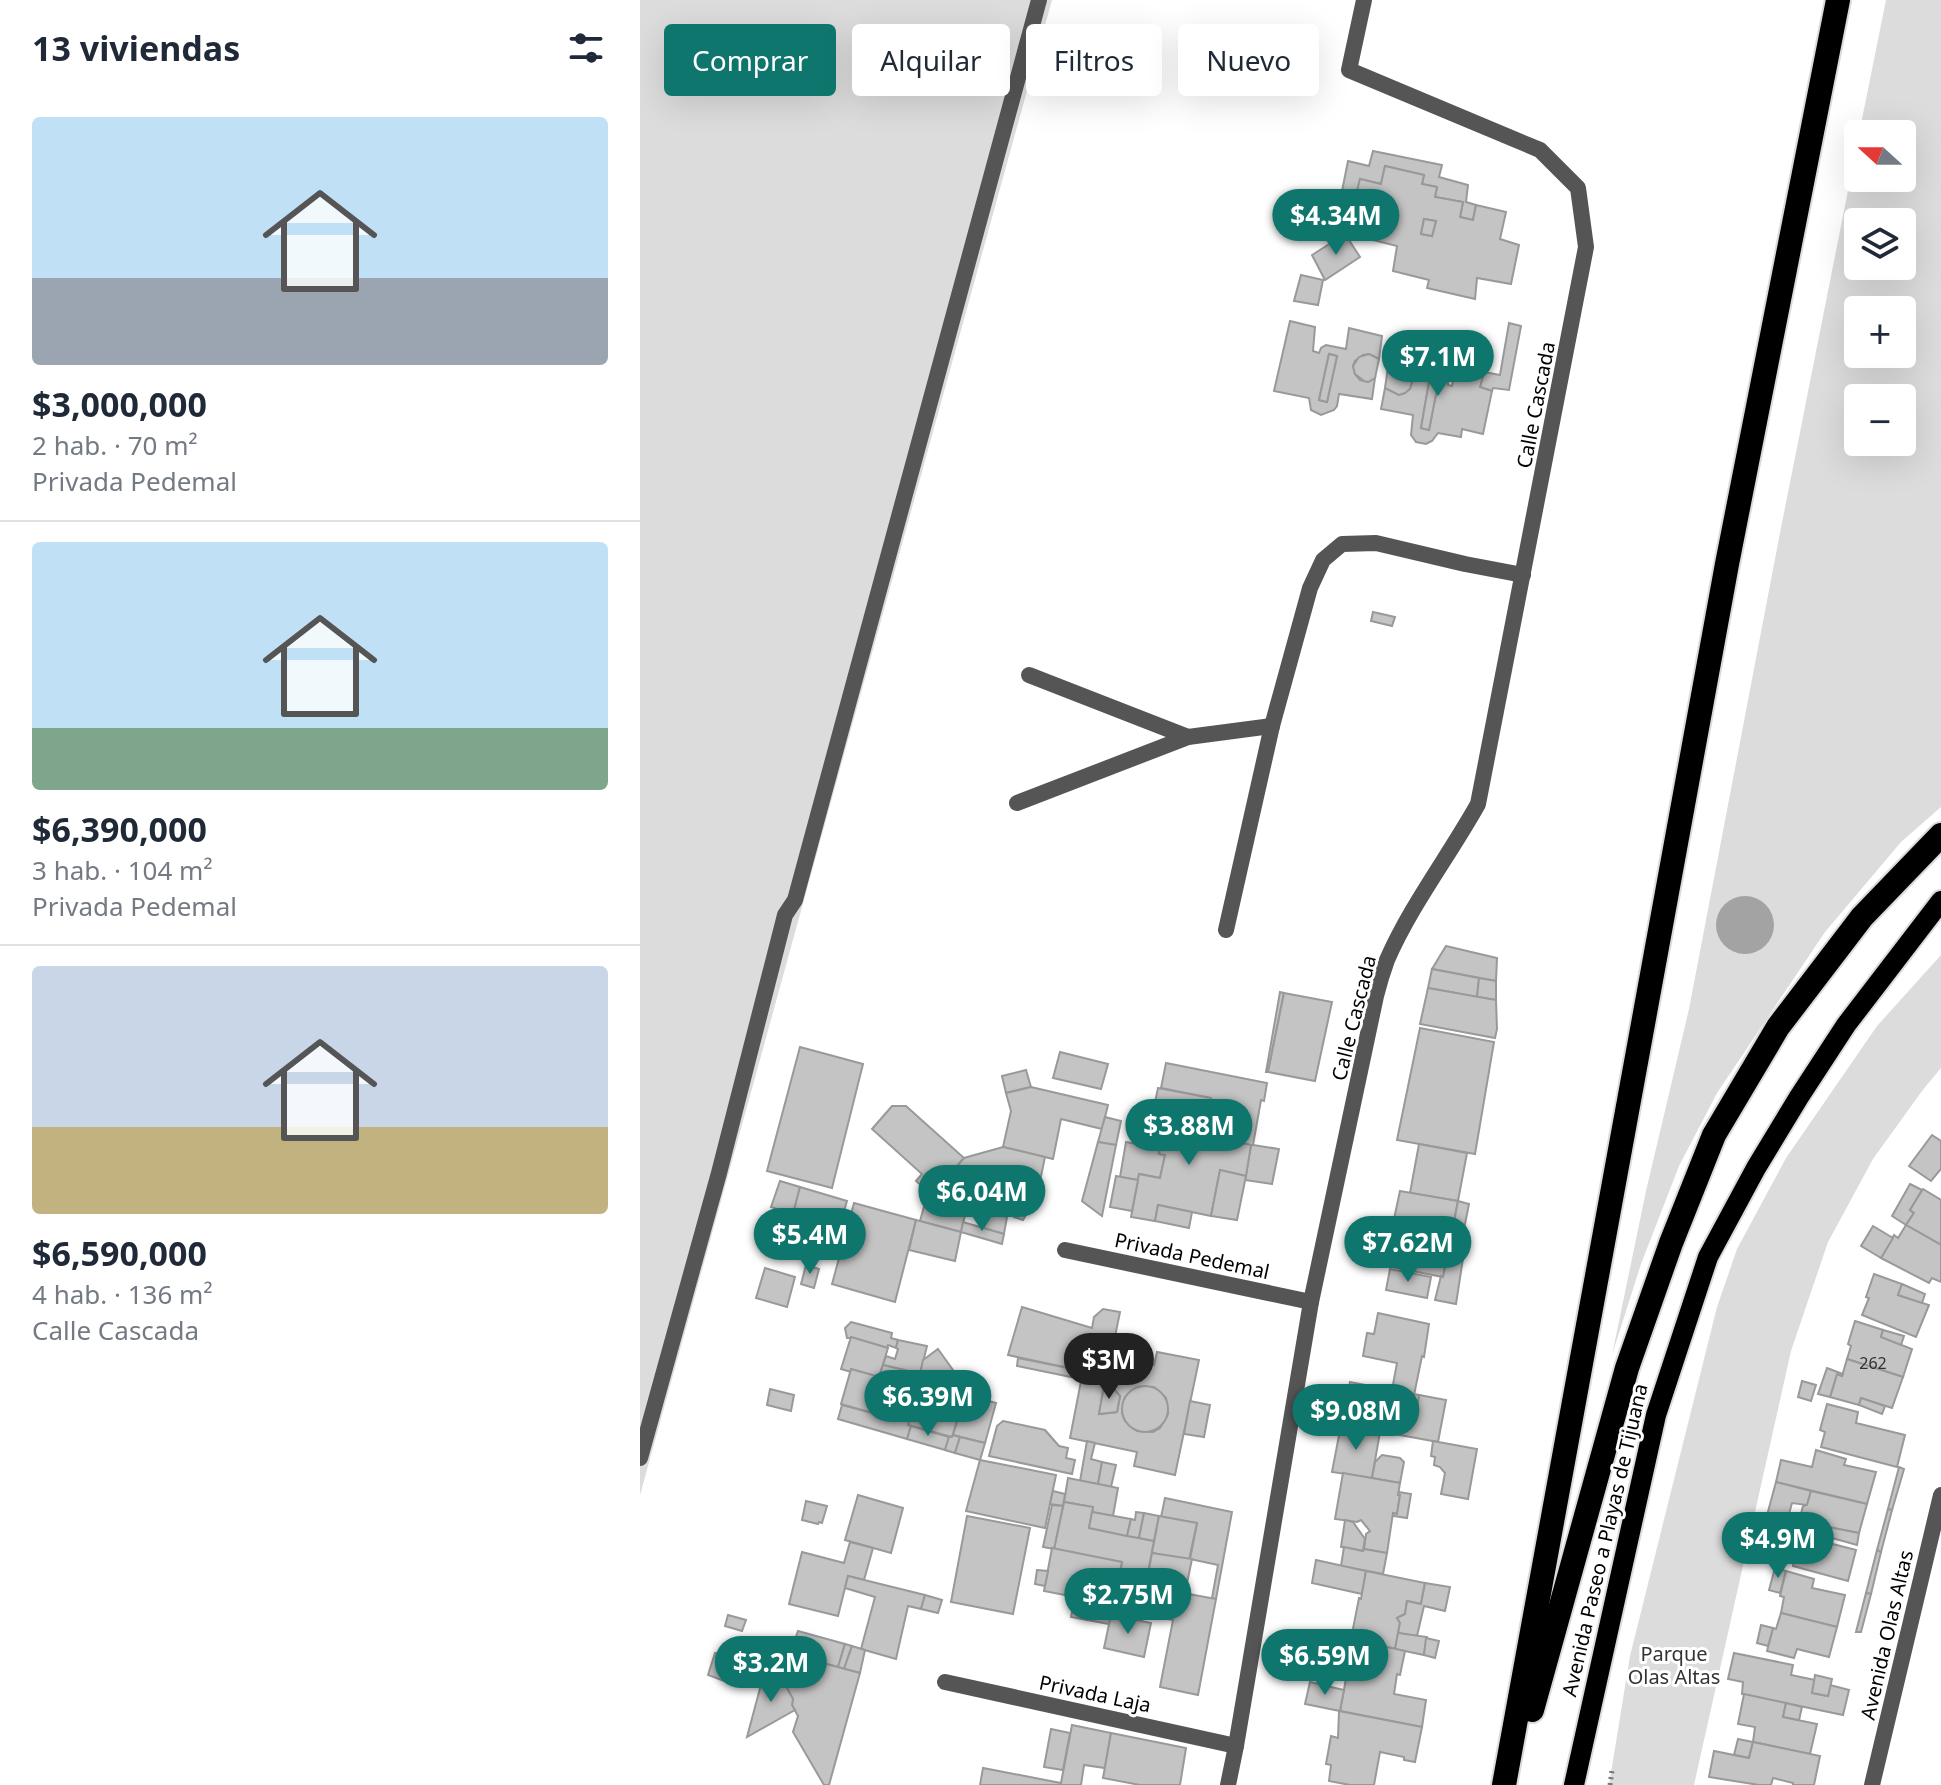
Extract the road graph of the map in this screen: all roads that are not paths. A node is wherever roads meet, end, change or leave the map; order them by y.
1 (1039, 0) edge
2 (1364, 0) edge
3 (1838, 0) edge
4 (1523, 575) junction
5 (1029, 675) dead end
6 (1272, 726) junction
7 (1188, 737) junction
8 (1017, 803) dead end
9 (1941, 835) edge
10 (1941, 901) edge
11 (1226, 930) dead end
12 (1065, 1250) dead end
13 (1311, 1302) junction
14 (640, 1458) edge
15 (1941, 1495) edge
16 (945, 1682) dead end
17 (1236, 1746) junction
18 (1228, 1785) edge
19 (1504, 1785) edge
20 (1511, 1785) edge
21 (1574, 1785) edge
22 (1872, 1785) edge

1 - 14 street
2 - 4 street, Calle Cascada
3 - 19 highway
4 - 6 street
4 - 13 street, Calle Cascada
5 - 7 street
6 - 7 street
6 - 11 street
7 - 8 street
9 - 20 highway
10 - 21 main road, Avenida Paseo a Playas de Tijuana
12 - 13 street, Privada Pedemal
13 - 17 street, Calle Cascada
15 - 22 street, Avenida Olas Altas
16 - 17 street, Privada Laja
17 - 18 street, Calle Cascada

